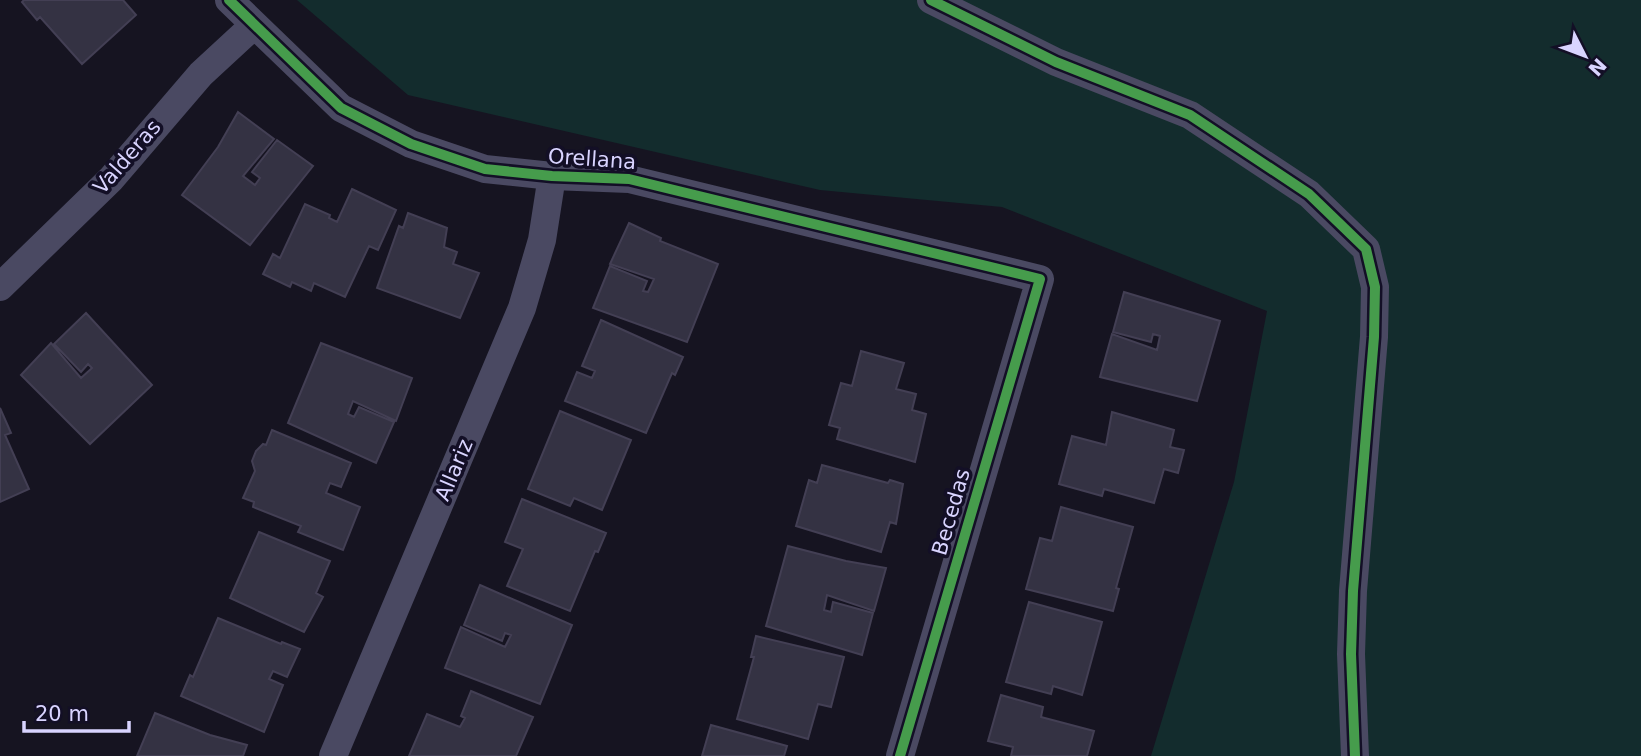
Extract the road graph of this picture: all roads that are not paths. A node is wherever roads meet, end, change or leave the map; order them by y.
1 (229, 0) edge
2 (932, 0) edge
3 (253, 26) junction
4 (552, 176) junction
5 (1040, 279) joint
6 (0, 287) edge
7 (334, 756) edge
8 (900, 756) edge
9 (1355, 756) edge

1 - 3 street, Orellana
2 - 9 street
3 - 4 street, Orellana
3 - 6 street, Valderas
4 - 5 street, Orellana
4 - 7 street, Allariz
5 - 8 street, Becedas

